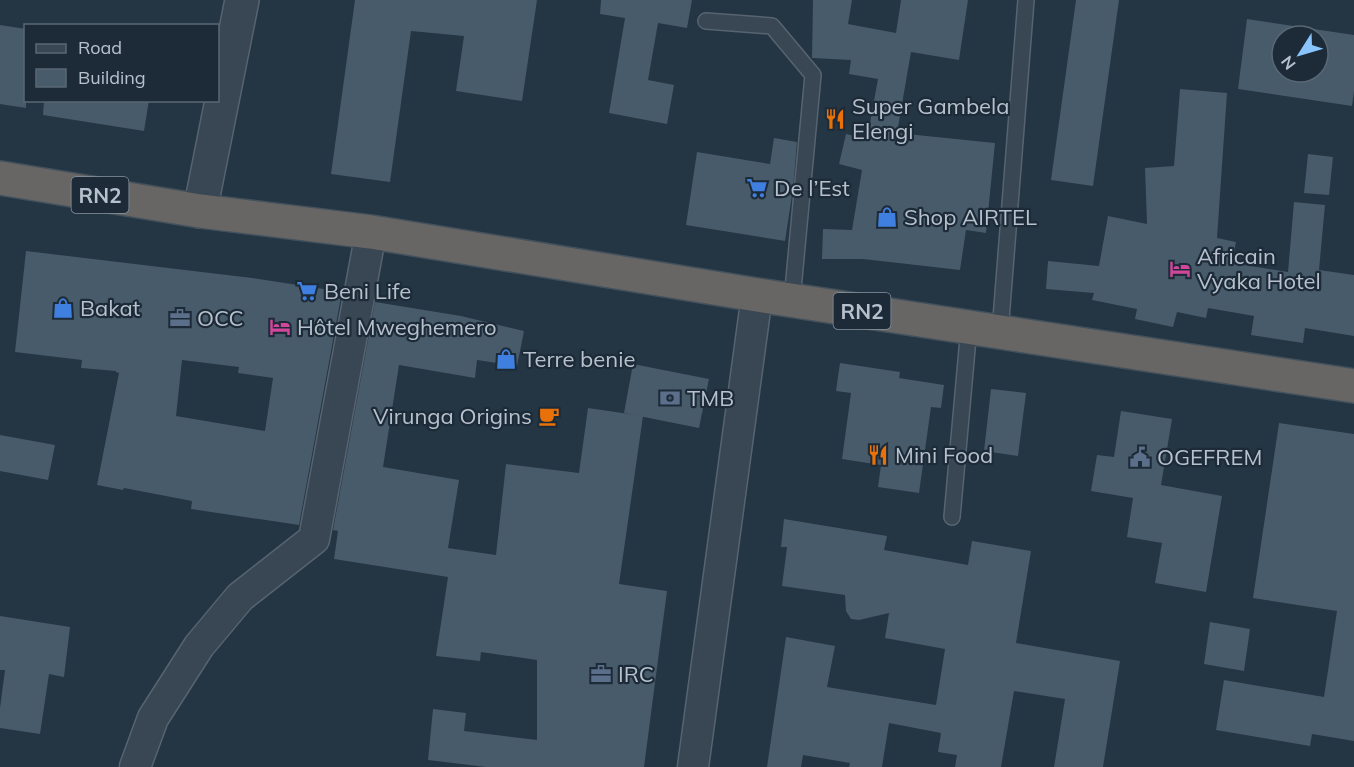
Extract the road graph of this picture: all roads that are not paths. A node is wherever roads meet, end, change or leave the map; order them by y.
1 (242, 0) edge
2 (1026, 0) edge
3 (706, 21) dead end
4 (0, 178) edge
5 (200, 212) junction
6 (371, 232) junction
7 (757, 295) junction
8 (792, 300) junction
9 (985, 329) junction
10 (1354, 386) edge
11 (952, 517) dead end
12 (135, 767) edge
13 (693, 767) edge

1 - 5 street
2 - 9 lane
3 - 8 lane
4 - 5 highway, RN2
5 - 6 highway, RN2
6 - 7 highway, RN2
6 - 12 street
7 - 8 highway, RN2
7 - 13 street
8 - 9 highway, RN2
9 - 10 highway, RN2
9 - 11 lane

